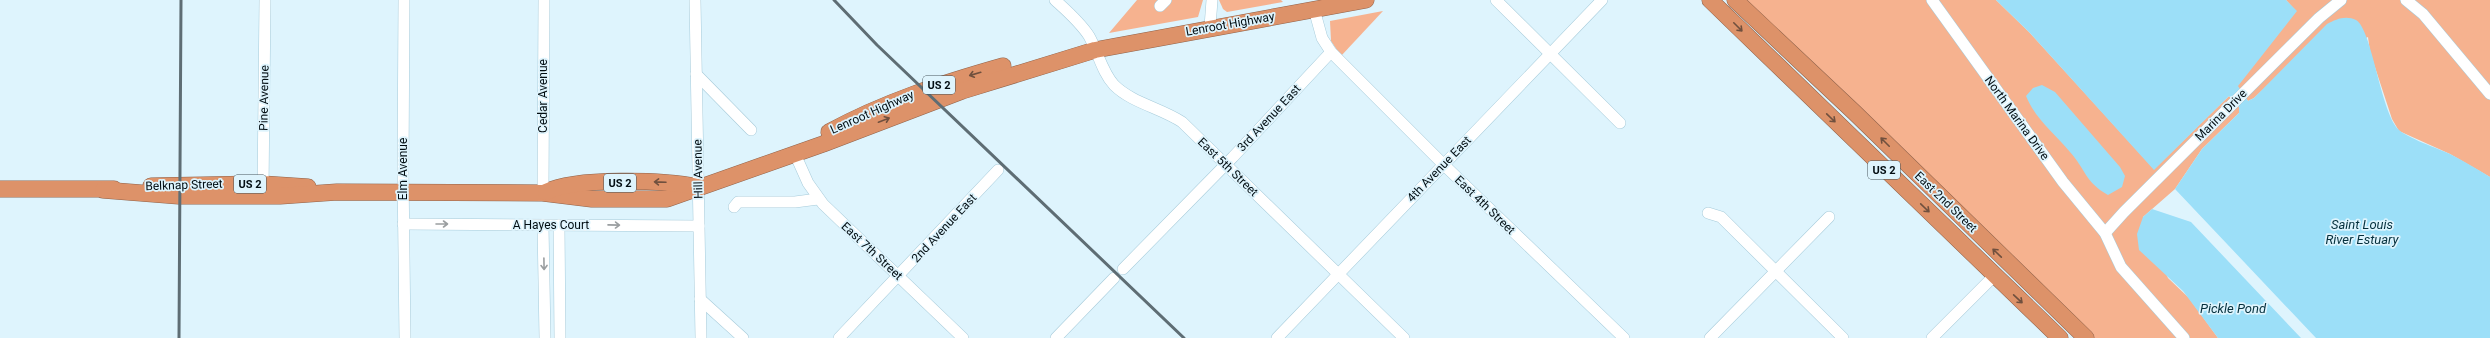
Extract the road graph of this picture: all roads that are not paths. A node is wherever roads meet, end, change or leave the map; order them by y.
1 (265, 0) edge
2 (404, 0) edge
3 (544, 0) edge
4 (695, 0) edge
5 (1055, 0) edge
6 (1212, 0) edge
7 (1366, 0) edge
8 (1496, 0) edge
9 (1602, 0) edge
10 (1710, 0) edge
11 (1735, 0) edge
12 (1932, 0) edge
13 (2341, 0) edge
14 (2406, 0) edge
15 (1314, 9) junction
16 (1210, 27) junction
17 (1095, 50) junction
18 (1331, 52) junction
19 (1550, 54) junction
20 (696, 74) junction
21 (2490, 94) edge
22 (1620, 123) dead end
23 (751, 130) dead end
24 (795, 154) junction
25 (1225, 164) junction
26 (1443, 164) junction
27 (998, 170) dead end
28 (698, 187) junction
29 (0, 189) edge
30 (263, 190) junction
31 (403, 192) junction
32 (543, 193) junction
33 (818, 199) junction
34 (734, 207) dead end
35 (1708, 213) dead end
36 (1829, 217) dead end
37 (403, 224) junction
38 (543, 225) junction
39 (558, 225) junction
40 (698, 226) junction
41 (2105, 233) junction
42 (1123, 269) dead end
43 (1776, 272) junction
44 (1338, 274) junction
45 (899, 276) junction
46 (1994, 276) junction
47 (1114, 278) dead end
48 (700, 299) junction
49 (405, 338) edge
50 (545, 338) edge
51 (560, 338) edge
52 (701, 338) edge
53 (742, 338) edge
54 (839, 338) edge
55 (963, 338) edge
56 (1056, 338) edge
57 (1277, 338) edge
58 (1404, 338) edge
59 (1624, 338) edge
60 (1710, 338) edge
61 (1842, 338) edge
62 (1932, 338) edge
63 (2060, 338) edge
64 (2086, 338) edge
65 (2184, 338) edge

1 - 30 street, Pine Avenue
2 - 31 street, Elm Avenue
3 - 32 street, Cedar Avenue
4 - 20 street, Hill Avenue
5 - 17 street, East 5th Street
6 - 16 street
7 - 15 highway, Lenroot Highway / US 2
8 - 19 street
9 - 19 street, 4th Avenue East
10 -> 46 highway, East 2nd Street / US 2
64 -> 11 highway, East 2nd Street / US 2
12 - 41 street, North Marina Drive
13 - 41 street, Marina Drive
14 - 21 street
15 - 16 highway, Lenroot Highway / US 2
15 - 18 street, East 4th Street
16 - 17 highway, Lenroot Highway / US 2
17 - 24 highway, Lenroot Highway / US 2
17 - 25 street, East 5th Street
18 - 25 street, 3rd Avenue East
18 - 26 street, East 4th Street
19 - 22 street
19 - 26 street, 4th Avenue East
20 - 23 street
20 - 28 street, Hill Avenue
24 - 28 highway, Lenroot Highway / US 2
24 - 33 street, East 7th Street
25 - 42 street, 3rd Avenue East
25 - 44 street, East 5th Street
26 - 44 street, 4th Avenue East
26 - 59 street, East 4th Street
27 - 45 street, 2nd Avenue East
28 - 32 highway, Belknap Street / US 2
28 - 40 street, Hill Avenue
29 - 30 highway, Belknap Street / US 2
30 - 31 highway, Belknap Street / US 2
31 - 32 highway, Belknap Street / US 2
31 - 37 street, Elm Avenue
33 - 34 street
33 - 45 street, East 7th Street
35 - 43 street
36 - 43 street
37 -> 38 street, A Hayes Court
37 - 49 street, Elm Avenue
38 - 39 street, A Hayes Court
38 -> 50 street
39 -> 40 street, A Hayes Court
39 - 51 street
40 - 48 street, Hill Avenue
41 - 65 street, North Marina Drive
43 - 60 street
43 - 61 street
44 - 57 street, 4th Avenue East
44 - 58 street, East 5th Street
45 - 54 street, 2nd Avenue East
45 - 55 street, East 7th Street
46 - 62 street
46 -> 63 highway, East 2nd Street / US 2
47 - 56 street
48 - 52 street, Hill Avenue
48 - 53 street

